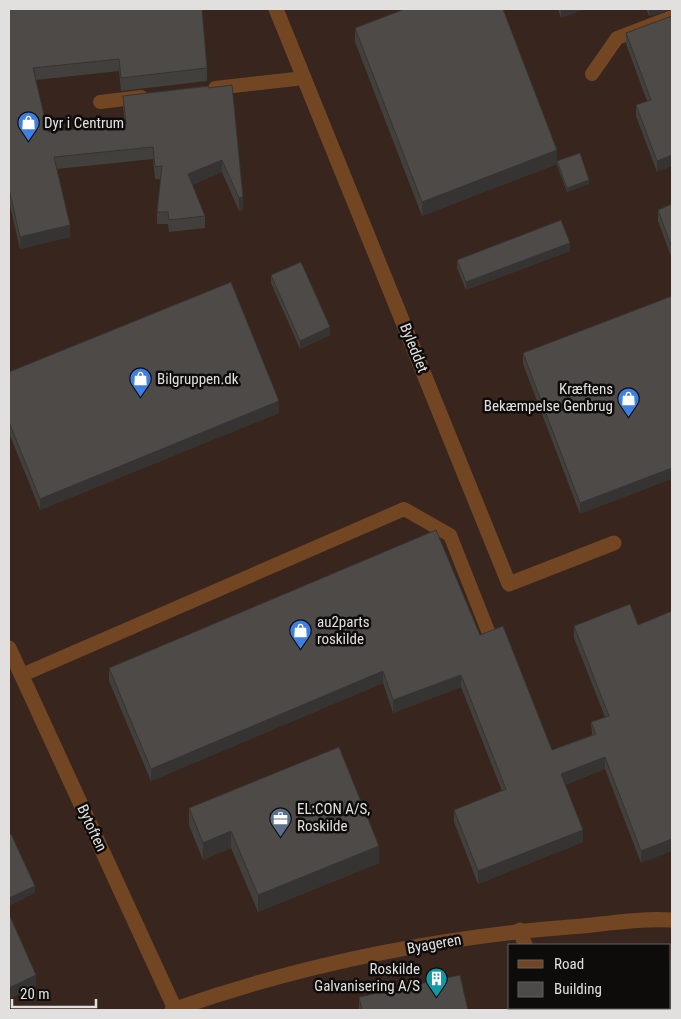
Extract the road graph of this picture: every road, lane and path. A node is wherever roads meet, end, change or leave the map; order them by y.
1 (276, 9) edge
2 (672, 17) edge
3 (592, 74) dead end
4 (304, 78) junction
5 (197, 91) edge
6 (158, 95) edge
7 (100, 102) dead end
8 (614, 543) dead end
9 (488, 631) edge
10 (9, 648) edge
11 (22, 675) junction
12 (672, 920) edge
13 (520, 930) junction
14 (525, 944) edge
15 (174, 1010) edge

1 - 4 street, Byleddet
2 - 3 lane
4 - 5 lane
4 - 8 street, Byleddet
6 - 7 lane
9 - 11 lane
10 - 11 street, Bytoften
11 - 15 street, Bytoften
12 - 13 street, Byageren
13 - 14 street
13 - 15 street, Byageren

